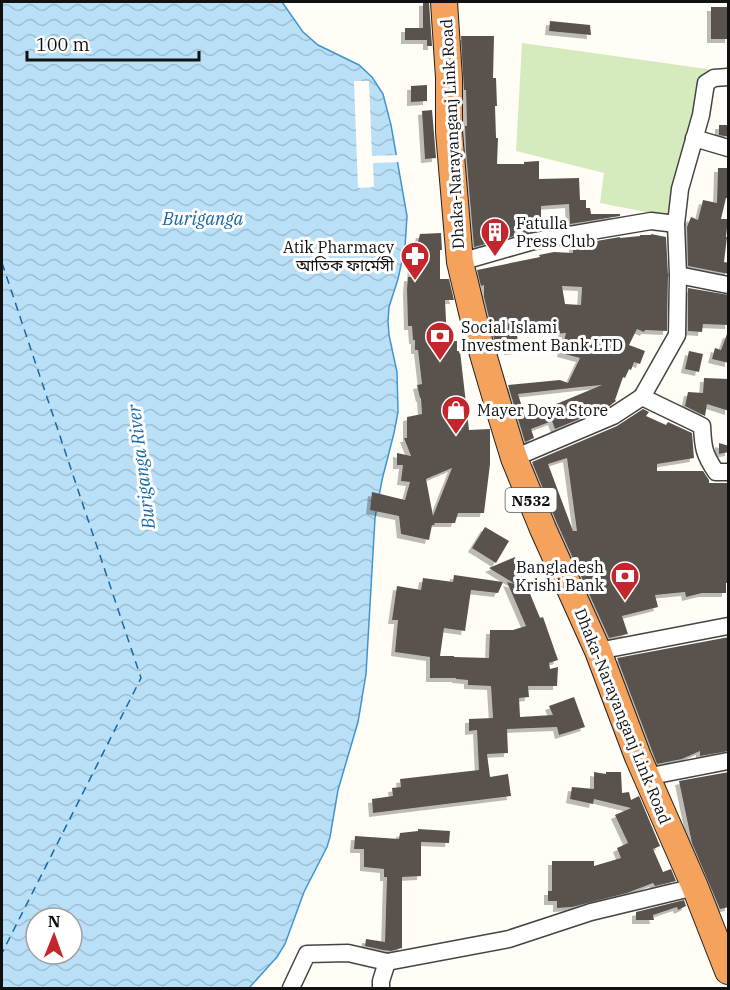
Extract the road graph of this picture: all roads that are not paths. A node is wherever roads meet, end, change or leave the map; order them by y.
1 (444, 2) edge
2 (729, 77) edge
3 (694, 138) junction
4 (729, 148) edge
5 (676, 224) junction
6 (460, 262) junction
7 (678, 275) junction
8 (729, 285) edge
9 (642, 397) junction
10 (514, 458) junction
11 (729, 472) edge
12 (729, 626) edge
13 (598, 651) junction
14 (729, 761) edge
15 (646, 777) junction
16 (695, 887) junction
17 (387, 962) junction
18 (729, 971) edge
19 (291, 988) edge
20 (381, 988) edge

1 - 6 highway, Dhaka-Narayanganj Link Road / N532
2 - 3 street
3 - 4 street
3 - 5 street
5 - 6 street
5 - 7 street
6 - 10 highway, Dhaka-Narayanganj Link Road / N532
7 - 8 street
7 - 9 street
9 - 10 street
9 - 11 street
10 - 13 highway, Dhaka-Narayanganj Link Road / N532
12 - 13 street
13 - 15 highway, Dhaka-Narayanganj Link Road / N532
14 - 15 street
15 - 16 highway, Dhaka-Narayanganj Link Road / N532
16 - 17 street
16 - 18 highway, Dhaka-Narayanganj Link Road / N532
17 - 19 street
17 - 20 street

